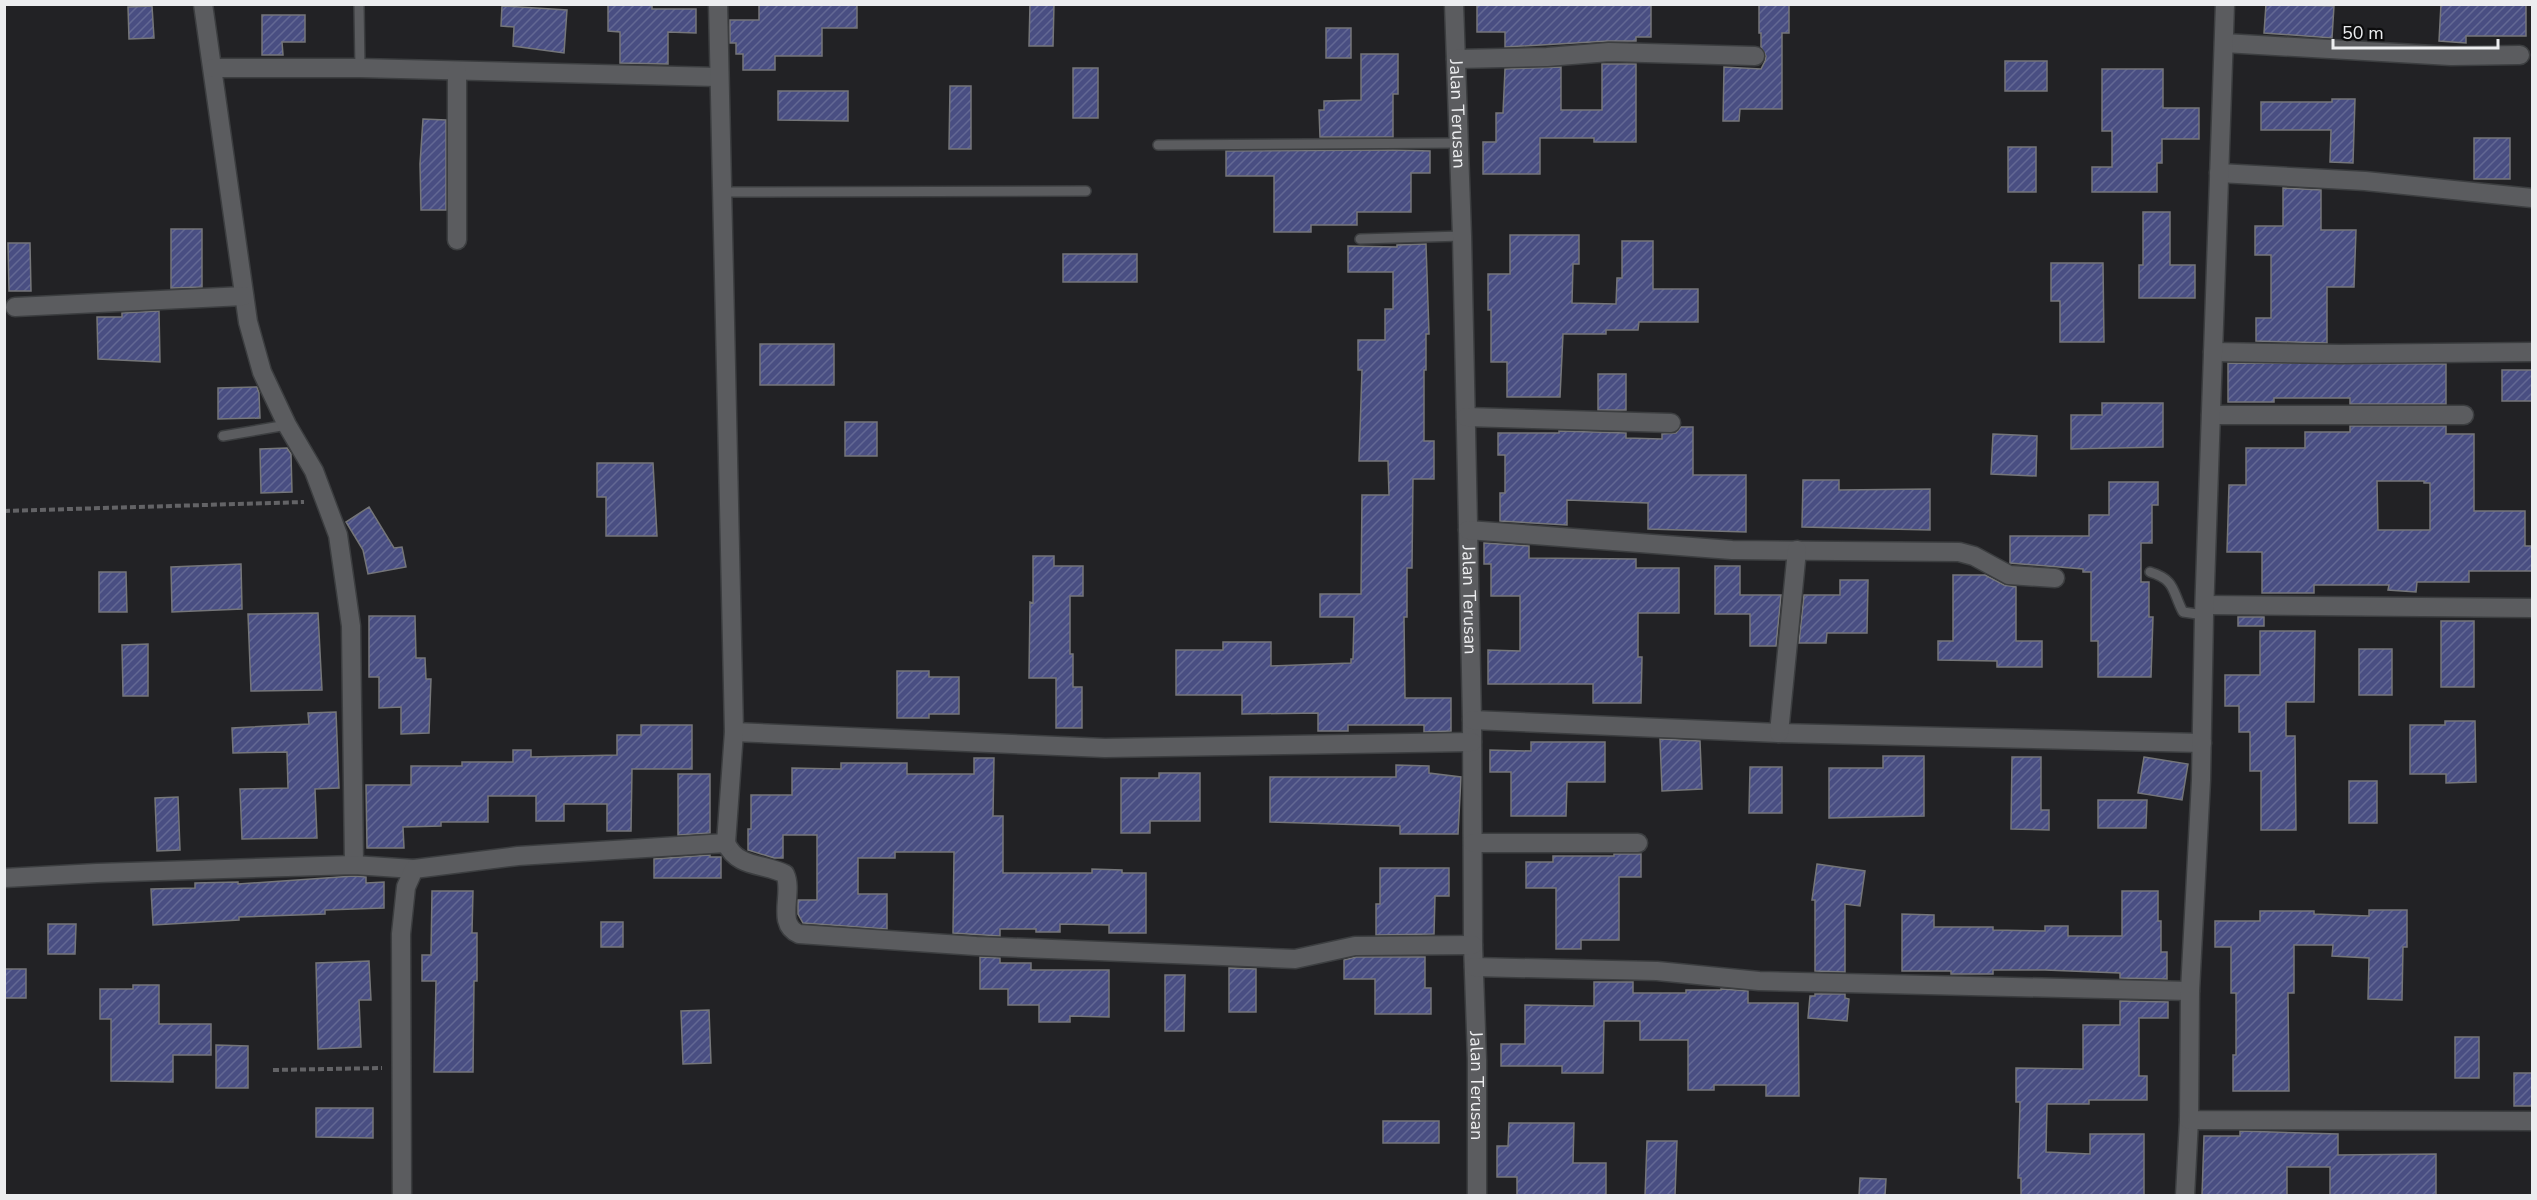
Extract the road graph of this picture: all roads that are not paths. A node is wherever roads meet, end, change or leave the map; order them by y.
1 (203, 4) edge
2 (718, 4) edge
3 (1454, 4) edge
4 (2225, 4) edge
5 (359, 6) dead end
6 (2224, 43) junction
7 (2520, 55) dead end
8 (1755, 56) dead end
9 (1456, 59) junction
10 (218, 68) junction
11 (360, 68) junction
12 (457, 71) junction
13 (718, 77) junction
14 (1459, 143) junction
15 (1158, 144) dead end
16 (2218, 173) junction
17 (1086, 191) dead end
18 (722, 192) junction
19 (2532, 198) edge
20 (1462, 236) junction
21 (1360, 239) dead end
22 (456, 240) dead end
23 (244, 296) junction
24 (15, 307) dead end
25 (2213, 352) junction
26 (2532, 352) edge
27 (2211, 415) junction
28 (2464, 415) dead end
29 (1466, 417) junction
30 (1671, 423) dead end
31 (287, 425) junction
32 (223, 436) dead end
33 (1468, 530) junction
34 (1797, 550) junction
35 (2150, 572) dead end
36 (2055, 578) dead end
37 (2532, 608) edge
38 (2204, 610) junction
39 (1472, 720) junction
40 (734, 732) junction
41 (1779, 733) junction
42 (1472, 742) junction
43 (2202, 743) junction
44 (726, 843) junction
45 (1473, 843) junction
46 (1638, 843) dead end
47 (354, 865) junction
48 (414, 869) junction
49 (4, 878) edge
50 (1473, 945) junction
51 (1474, 967) junction
52 (2190, 991) junction
53 (2189, 1120) junction
54 (2532, 1121) edge
55 (402, 1196) edge
56 (1477, 1196) edge
57 (2185, 1196) edge

1 - 10 street
2 - 13 street
3 - 9 street, Jalan Terusan
4 - 6 street
5 - 11 lane
6 - 7 street
6 - 16 street
8 - 9 street
9 - 14 street, Jalan Terusan
10 - 11 street
10 - 23 street
11 - 12 street
12 - 13 street
12 - 22 street
13 - 18 street
14 - 15 lane
14 - 20 street, Jalan Terusan
16 - 19 street
16 - 25 street
17 - 18 lane
18 - 40 street
20 - 21 lane
20 - 29 street, Jalan Terusan
23 - 24 street
23 - 31 street
25 - 26 street
25 - 27 street
27 - 28 street
27 - 38 street
29 - 30 street
29 - 33 street, Jalan Terusan
31 - 32 lane
31 - 47 street
33 - 34 street
33 - 39 street, Jalan Terusan
34 - 36 street
34 - 41 street
35 - 38 lane
37 - 38 street
38 - 43 street
39 - 41 street
39 - 42 street, Jalan Terusan
40 - 42 street
40 - 44 street
41 - 43 street
42 - 45 street, Jalan Terusan
43 - 52 street
44 - 48 street
44 - 50 street
45 - 46 street
45 - 50 street, Jalan Terusan
47 - 48 street
47 - 49 street
48 - 55 street
50 - 51 street, Jalan Terusan
51 - 52 street
51 - 56 street, Jalan Terusan
52 - 53 street
53 - 54 street
53 - 57 street

